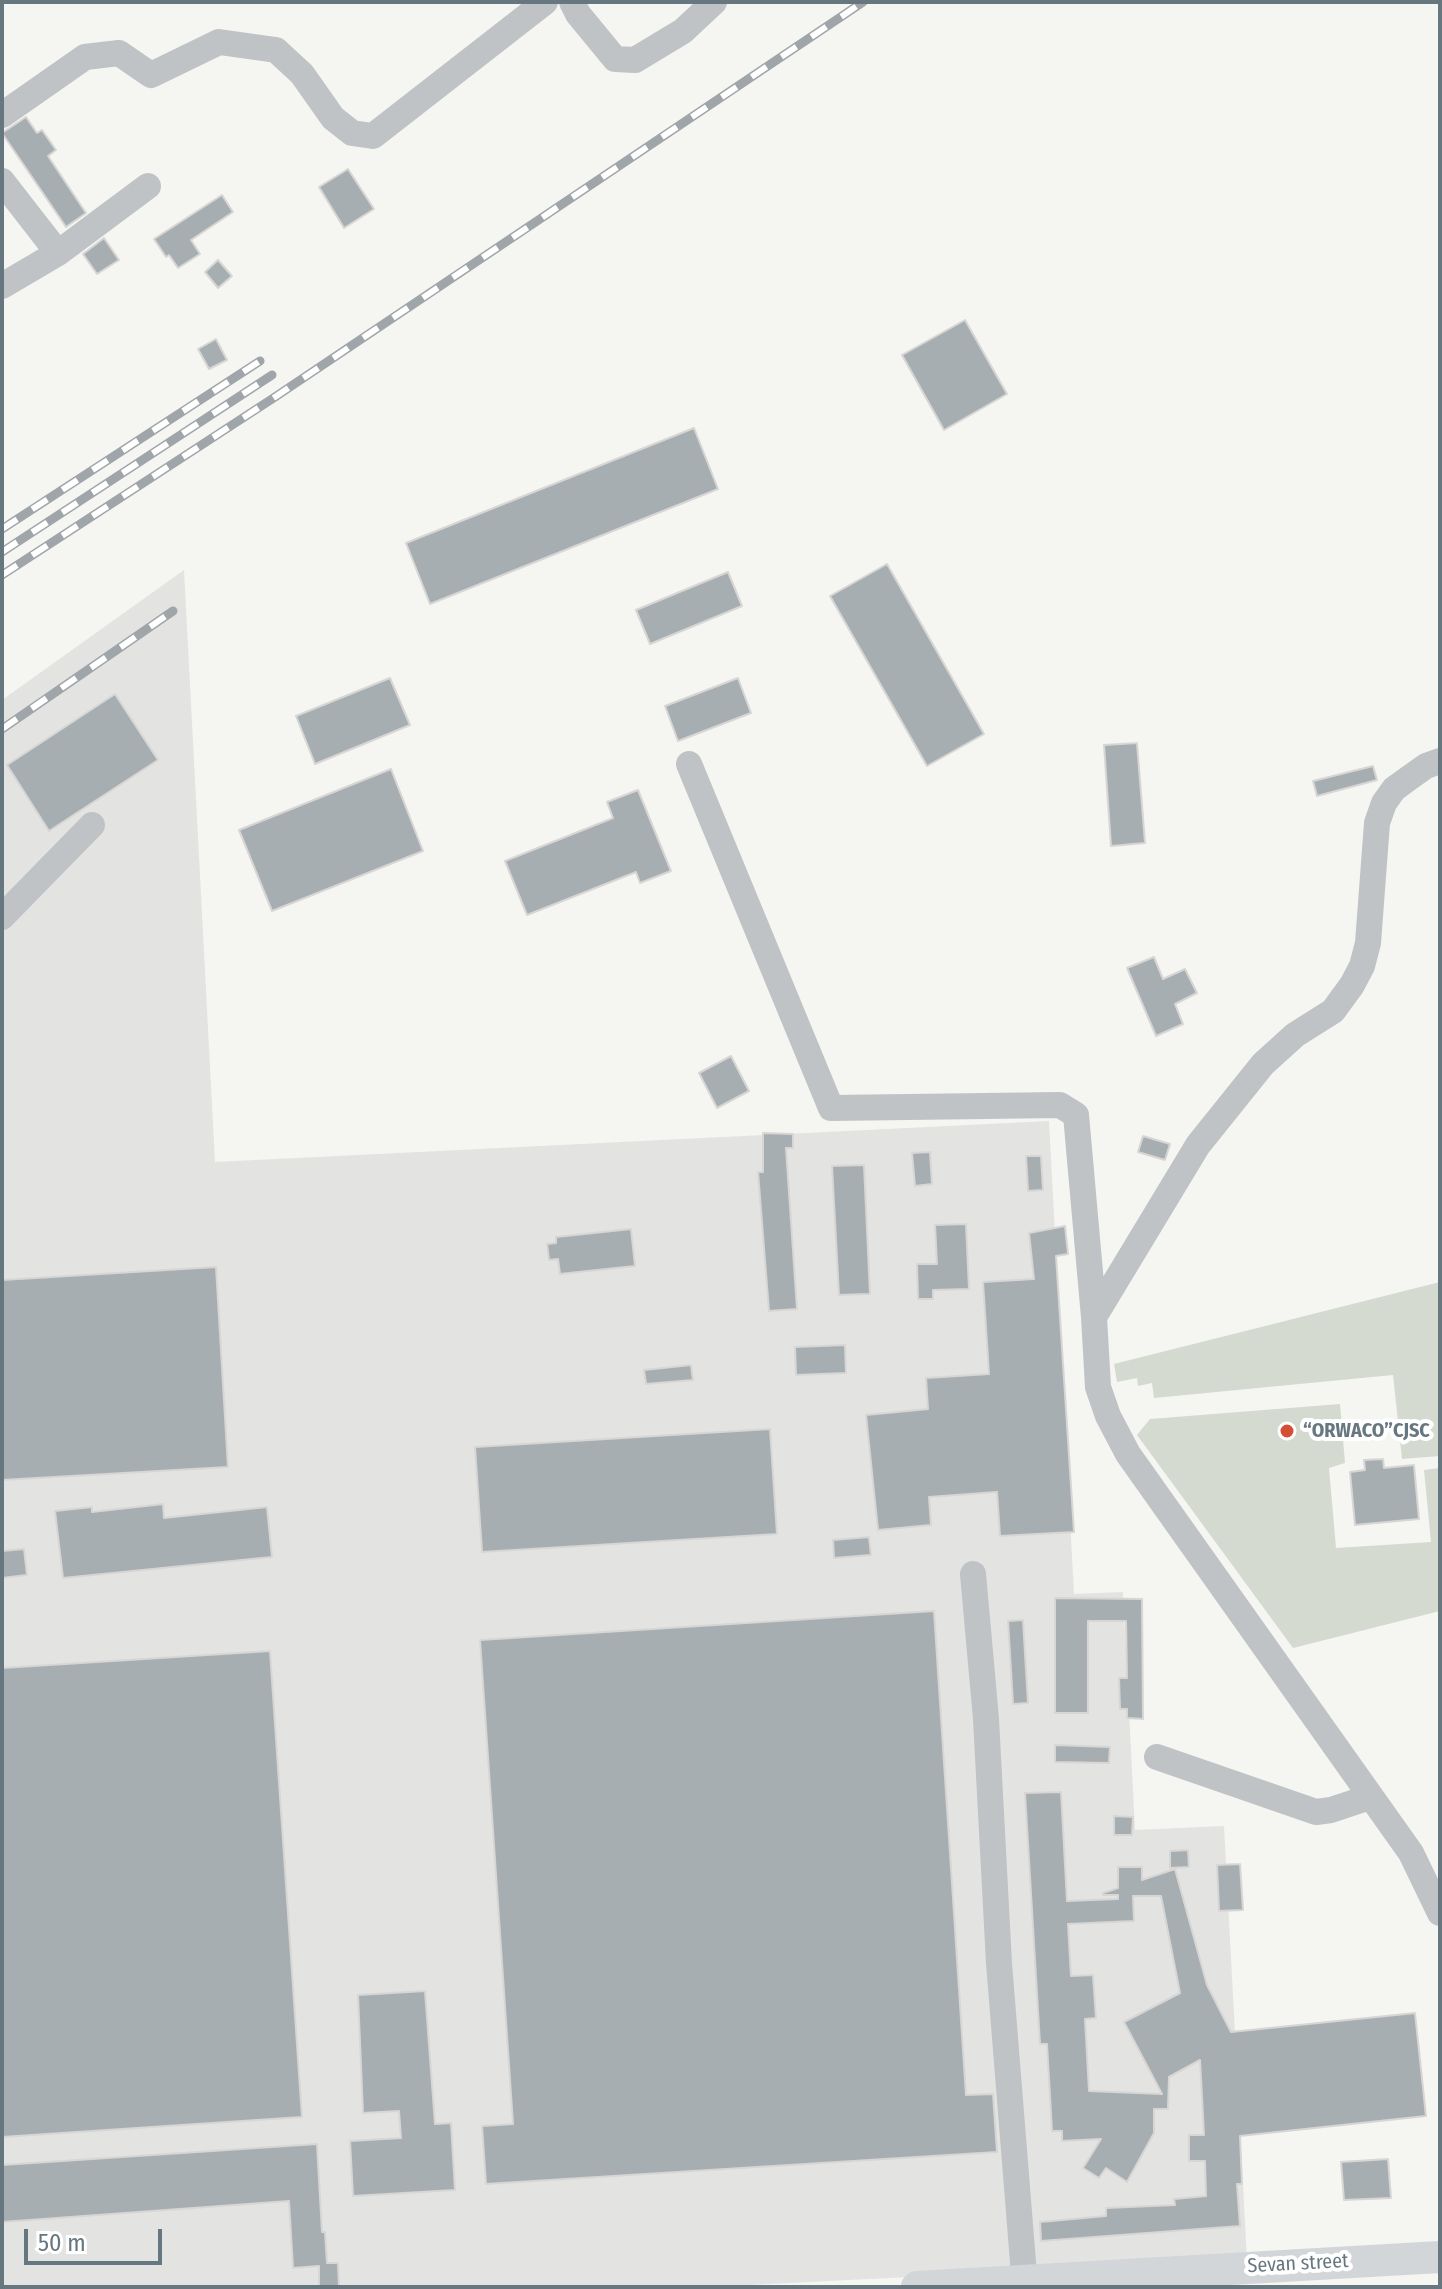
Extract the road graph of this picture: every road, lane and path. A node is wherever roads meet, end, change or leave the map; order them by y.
1 (545, 2) edge
2 (572, 2) edge
3 (714, 2) edge
4 (2, 115) edge
5 (2, 181) edge
6 (148, 186) dead end
7 (58, 253) junction
8 (2, 286) edge
9 (1440, 761) edge
10 (689, 764) dead end
11 (92, 825) dead end
12 (2, 917) edge
13 (1094, 1317) junction
14 (973, 1574) dead end
15 (1157, 1757) dead end
16 (1370, 1797) junction
17 (1440, 1913) edge
18 (1440, 2257) edge
19 (1029, 2283) edge
20 (917, 2287) edge

1 - 4 street
2 - 3 street
5 - 7 street
6 - 7 street
7 - 8 street
9 - 13 street
10 - 13 street
11 - 12 street
13 - 16 street
14 - 19 street
15 - 16 street
16 - 17 street
18 - 19 main road, Sevan street
19 - 20 main road, Sevan street

